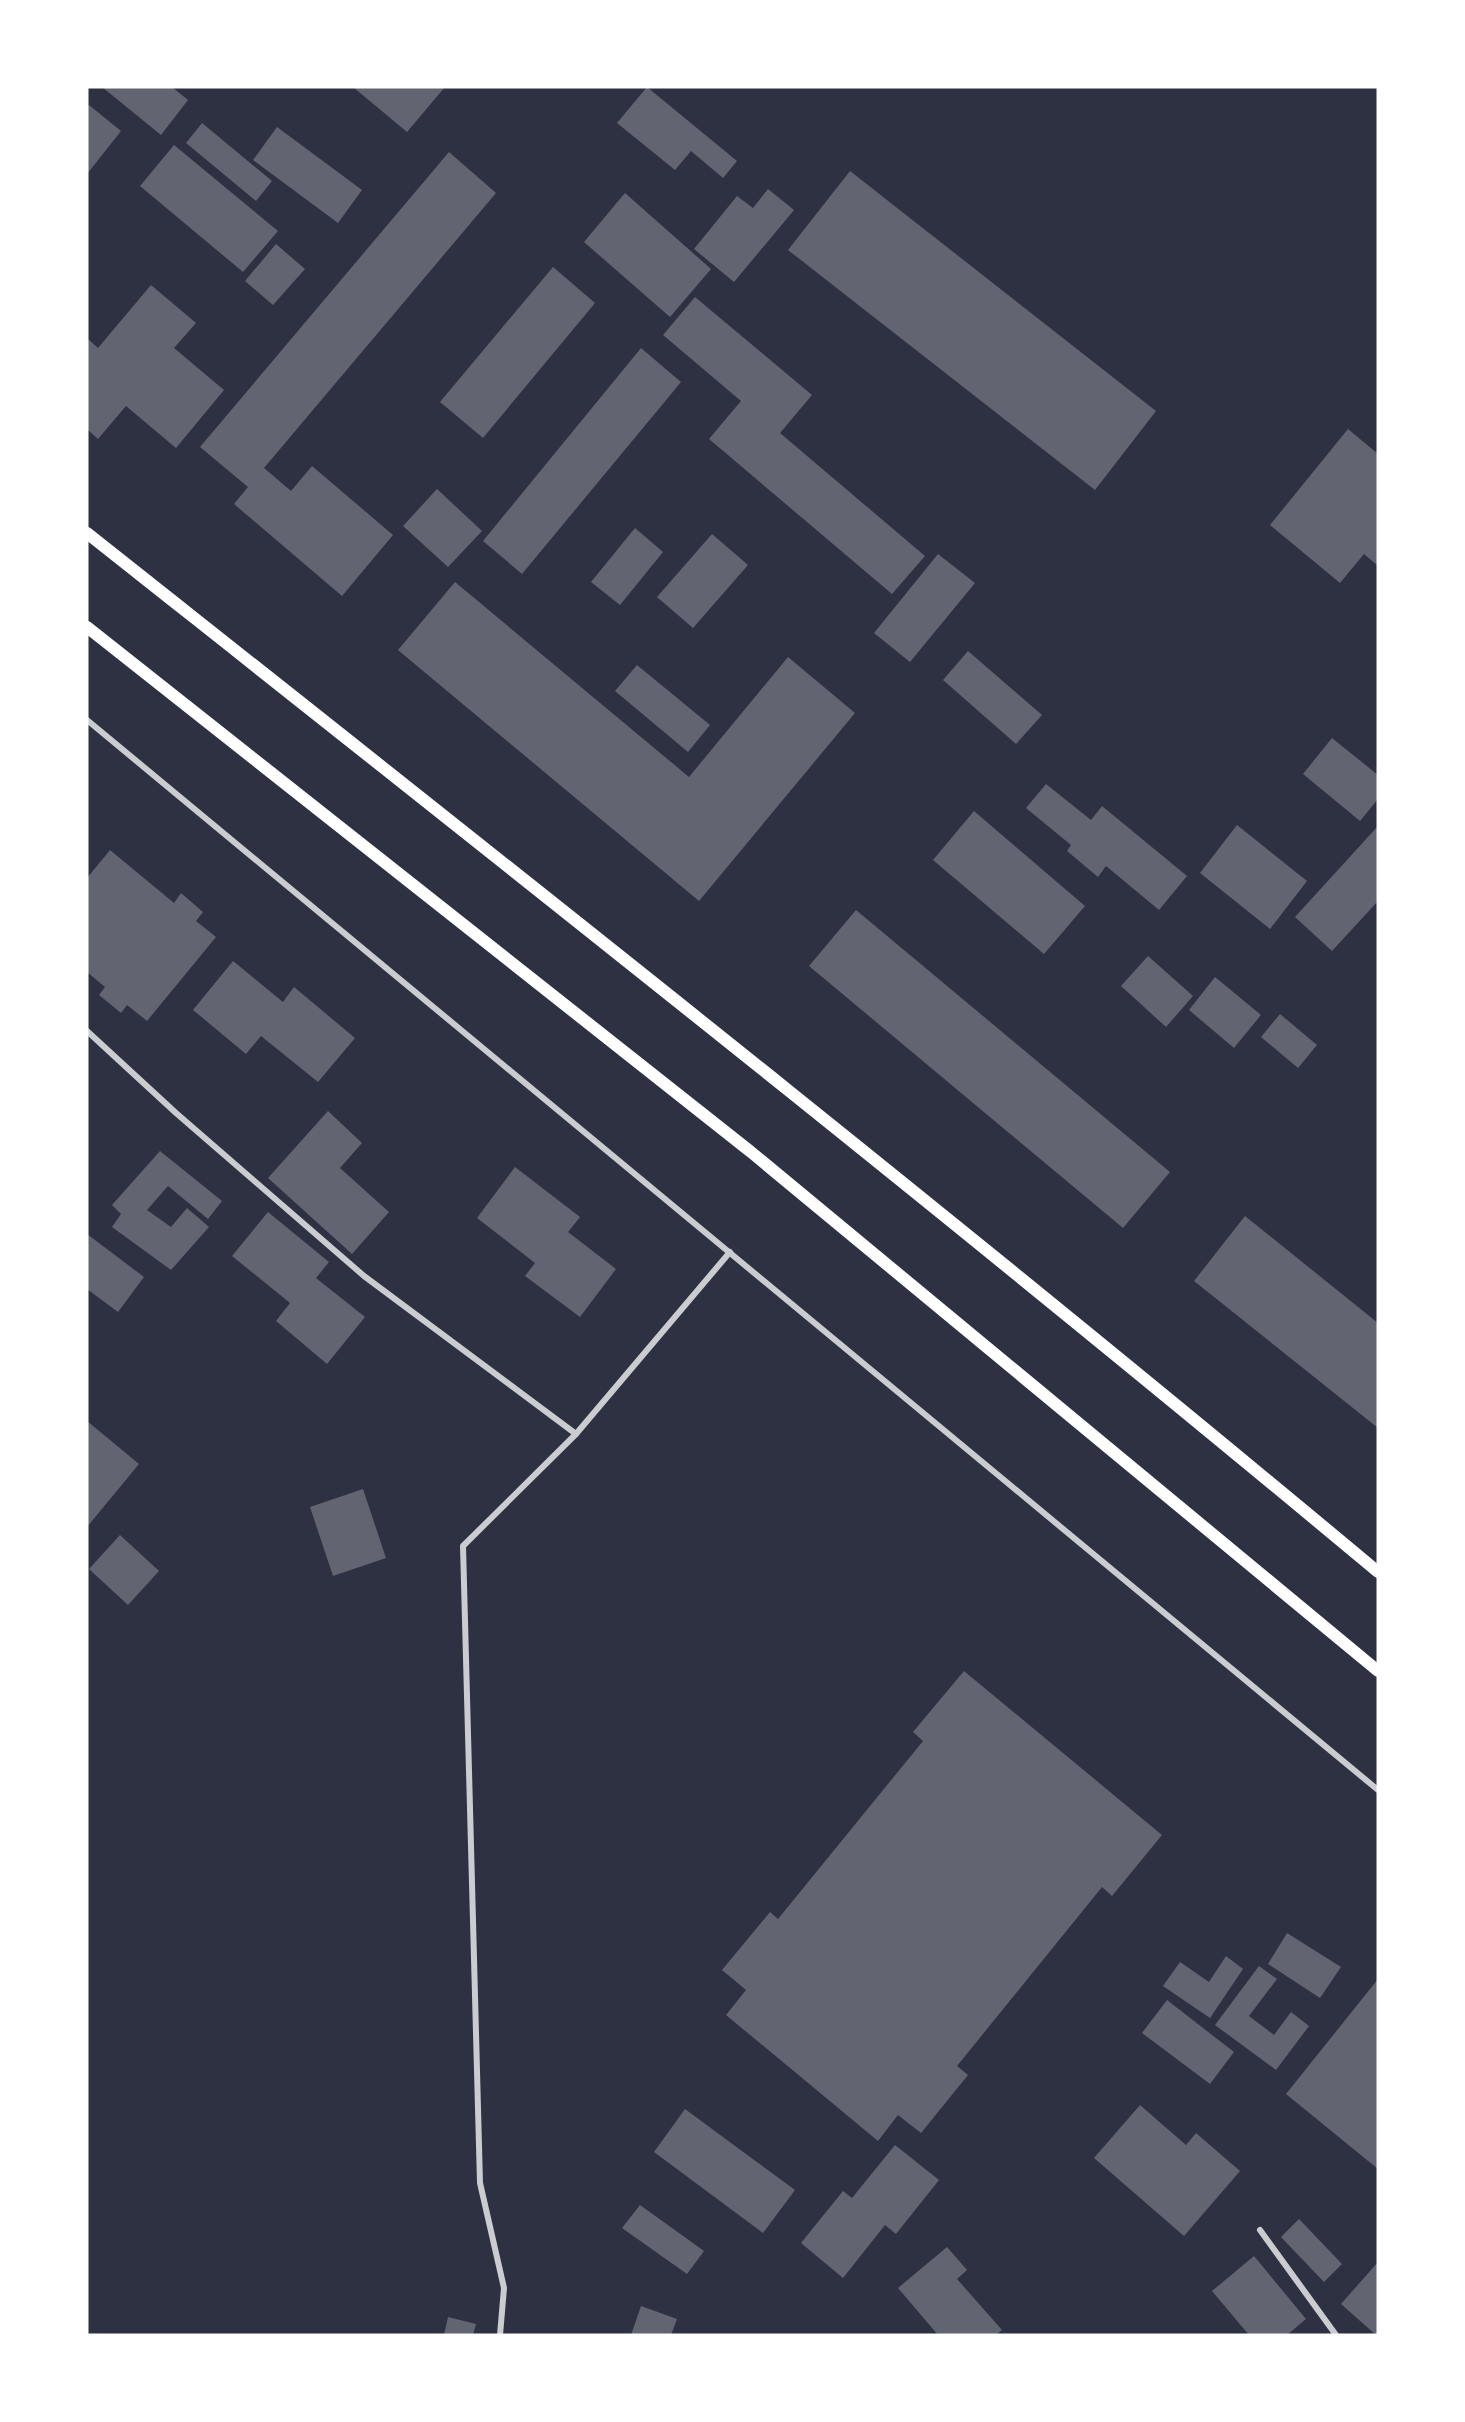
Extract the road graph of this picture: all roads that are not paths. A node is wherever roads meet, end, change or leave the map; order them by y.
1 (87, 532) edge
2 (87, 627) edge
3 (87, 720) edge
4 (87, 1031) edge
5 (730, 1252) junction
6 (576, 1434) junction
7 (1378, 1572) edge
8 (1378, 1671) edge
9 (1378, 1790) edge
10 (1260, 2230) dead end
11 (500, 2335) edge
12 (1336, 2335) edge

1 - 7 main road
2 - 8 main road
3 - 5 street
4 - 6 street
5 - 6 street
5 - 9 street
6 - 11 street
10 - 12 street

